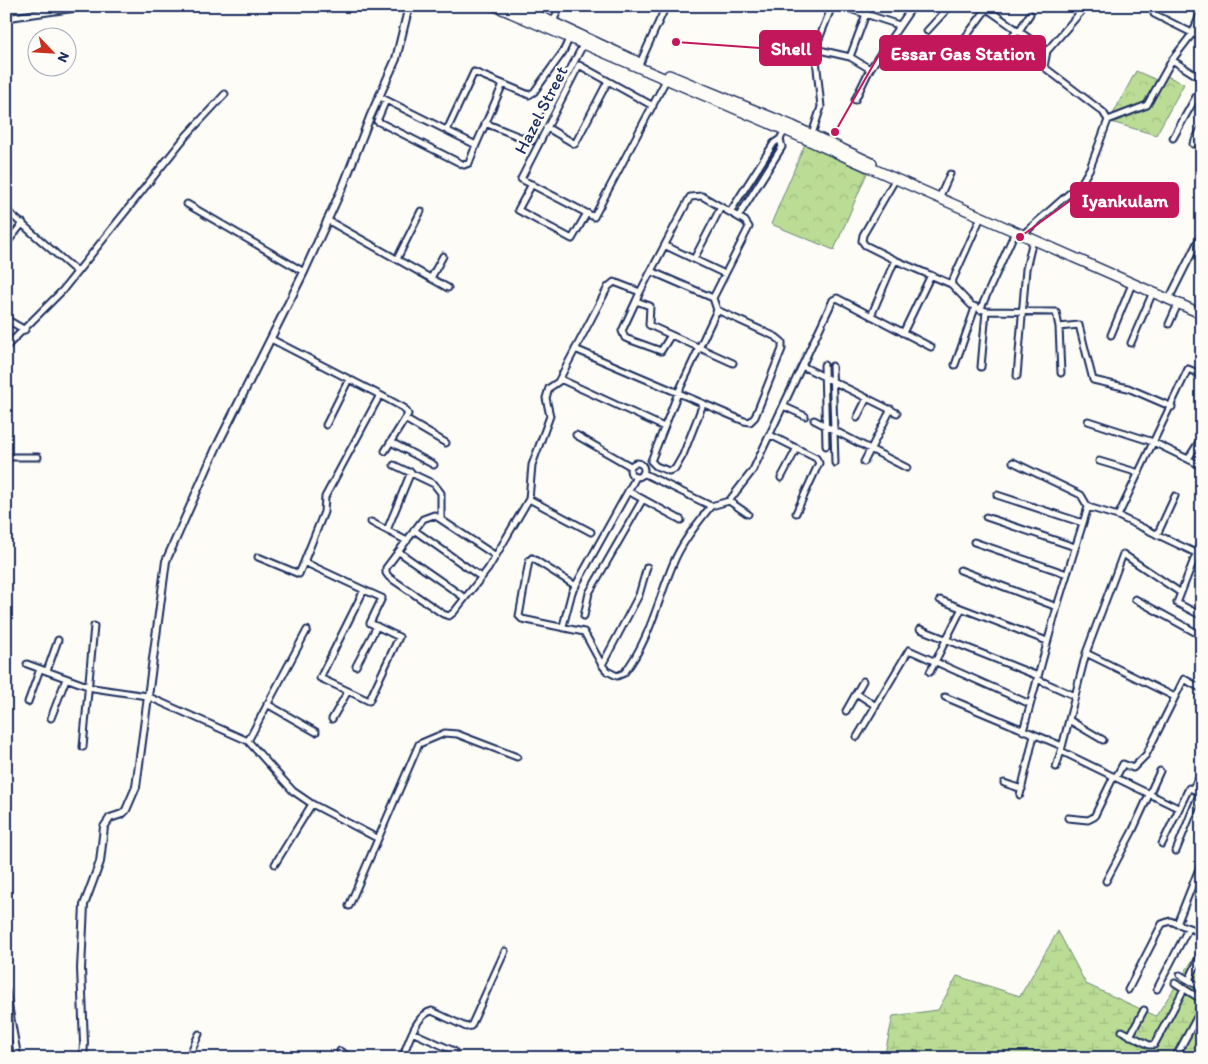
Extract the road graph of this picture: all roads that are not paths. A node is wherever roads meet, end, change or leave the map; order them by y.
1 (90, 6) edge
2 (409, 6) edge
3 (495, 6) edge
4 (518, 6) edge
5 (560, 6) edge
6 (666, 6) edge
7 (832, 6) edge
8 (841, 6) edge
9 (869, 6) edge
10 (913, 6) edge
11 (950, 6) edge
12 (1086, 6) edge
13 (1158, 6) edge
14 (986, 7) edge
15 (1202, 10) edge
16 (866, 14) junction
17 (1030, 14) dead end
18 (6, 18) edge
19 (553, 22) junction
20 (899, 25) junction
21 (927, 31) dead end
22 (1018, 31) junction
23 (1192, 34) junction
24 (775, 37) dead end
25 (1202, 38) edge
26 (569, 39) junction
27 (1008, 42) dead end
28 (584, 45) junction
29 (886, 45) junction
30 (958, 46) dead end
31 (814, 49) junction
32 (1047, 51) junction
33 (850, 57) junction
34 (910, 60) dead end
35 (1172, 60) junction
36 (640, 63) junction
37 (870, 69) junction
38 (1202, 79) edge
39 (666, 80) junction
40 (608, 81) junction
41 (503, 84) junction
42 (1202, 86) edge
43 (225, 94) dead end
44 (383, 98) junction
45 (855, 100) dead end
46 (653, 106) junction
47 (370, 118) junction
48 (1108, 120) junction
49 (377, 121) junction
50 (485, 123) junction
51 (1202, 127) edge
52 (546, 128) junction
53 (446, 130) junction
54 (785, 130) junction
55 (810, 138) junction
56 (1173, 138) dead end
57 (780, 139) junction
58 (1193, 144) dead end
59 (476, 145) junction
60 (950, 174) dead end
61 (895, 180) junction
62 (532, 184) junction
63 (941, 194) junction
64 (187, 204) dead end
65 (722, 207) junction
66 (6, 210) edge
67 (421, 211) dead end
68 (730, 212) junction
69 (586, 213) junction
70 (738, 217) junction
71 (981, 217) junction
72 (327, 220) junction
73 (23, 223) junction
74 (1021, 232) junction
75 (1202, 233) edge
76 (1033, 240) junction
77 (6, 244) edge
78 (666, 246) junction
79 (443, 256) dead end
80 (397, 259) junction
81 (694, 259) junction
82 (895, 260) junction
83 (77, 272) junction
84 (304, 272) junction
85 (653, 272) junction
86 (725, 274) junction
87 (931, 275) junction
88 (431, 278) junction
89 (951, 284) junction
90 (1132, 284) junction
91 (448, 288) dead end
92 (640, 292) junction
93 (1153, 292) junction
94 (1171, 295) junction
95 (714, 298) junction
96 (636, 300) junction
97 (1178, 304) junction
98 (1202, 308) edge
99 (980, 309) junction
100 (717, 310) junction
101 (1022, 312) junction
102 (1202, 314) edge
103 (871, 316) junction
104 (6, 319) edge
105 (1169, 324) dead end
106 (1059, 327) junction
107 (25, 330) junction
108 (903, 333) junction
109 (670, 335) junction
110 (1111, 335) dead end
111 (271, 339) junction
112 (1131, 343) dead end
113 (6, 347) edge
114 (931, 347) dead end
115 (699, 348) junction
116 (575, 349) junction
117 (733, 363) dead end
118 (824, 365) dead end
119 (955, 365) dead end
120 (802, 366) junction
121 (832, 366) dead end
122 (981, 367) dead end
123 (1061, 373) dead end
124 (1202, 375) edge
125 (1017, 376) dead end
126 (824, 377) junction
127 (349, 379) junction
128 (560, 379) junction
129 (832, 381) junction
130 (678, 394) junction
131 (380, 395) junction
132 (868, 398) junction
133 (704, 404) junction
134 (783, 406) junction
135 (1172, 408) junction
136 (891, 409) junction
137 (898, 413) dead end
138 (805, 416) dead end
139 (857, 418) dead end
140 (405, 420) junction
141 (814, 420) dead end
142 (1088, 421) dead end
143 (326, 425) dead end
144 (825, 426) junction
145 (664, 427) junction
146 (834, 431) junction
147 (576, 435) dead end
148 (770, 435) junction
149 (1202, 437) edge
150 (391, 442) junction
151 (1153, 442) junction
152 (446, 443) dead end
153 (826, 446) dead end
154 (796, 448) junction
155 (871, 450) junction
156 (385, 451) dead end
157 (6, 457) edge
158 (38, 457) dead end
159 (1188, 459) junction
160 (1100, 461) dead end
161 (864, 462) dead end
162 (1013, 462) dead end
163 (835, 463) dead end
164 (394, 465) dead end
165 (434, 465) dead end
166 (630, 466) junction
167 (1202, 466) edge
168 (907, 468) dead end
169 (411, 472) junction
170 (643, 472) junction
171 (1139, 473) junction
172 (636, 477) junction
173 (781, 478) dead end
174 (628, 491) junction
175 (997, 495) dead end
176 (1175, 496) dead end
177 (529, 498) junction
178 (643, 499) junction
179 (729, 501) junction
180 (711, 506) junction
181 (1088, 507) junction
182 (796, 513) dead end
183 (748, 514) dead end
184 (1118, 516) junction
185 (986, 517) dead end
186 (441, 518) junction
187 (681, 520) dead end
188 (371, 522) dead end
189 (1083, 523) junction
190 (387, 530) junction
191 (414, 530) junction
192 (591, 532) dead end
193 (1157, 535) junction
194 (1202, 539) edge
195 (407, 540) junction
196 (974, 542) dead end
197 (1075, 548) junction
198 (399, 552) junction
199 (1196, 553) junction
200 (496, 556) junction
201 (258, 557) dead end
202 (304, 562) junction
203 (647, 567) dead end
204 (960, 570) dead end
205 (1067, 574) junction
206 (482, 577) junction
207 (576, 586) junction
208 (364, 590) junction
209 (1181, 593) junction
210 (465, 598) junction
211 (1134, 599) dead end
212 (940, 600) dead end
213 (1057, 607) junction
214 (961, 610) junction
215 (584, 616) dead end
216 (1202, 616) edge
217 (94, 626) dead end
218 (377, 626) junction
219 (563, 626) junction
220 (920, 629) dead end
221 (306, 630) dead end
222 (1202, 636) edge
223 (58, 640) dead end
224 (945, 640) junction
225 (1047, 642) junction
226 (1086, 653) junction
227 (935, 662) junction
228 (27, 664) dead end
229 (602, 665) junction
230 (356, 666) dead end
231 (40, 669) junction
232 (47, 671) junction
233 (930, 672) dead end
234 (1038, 678) junction
235 (66, 679) junction
236 (863, 681) dead end
237 (89, 687) junction
238 (1202, 689) edge
239 (348, 691) junction
240 (856, 694) junction
241 (147, 696) junction
242 (1075, 696) junction
243 (1175, 696) junction
244 (945, 698) dead end
245 (28, 702) dead end
246 (267, 704) junction
247 (1030, 704) junction
248 (876, 706) junction
249 (846, 711) dead end
250 (51, 718) dead end
251 (332, 719) dead end
252 (1069, 720) junction
253 (1023, 731) junction
254 (316, 732) dead end
255 (1034, 735) junction
256 (857, 737) dead end
257 (1103, 740) dead end
258 (248, 741) junction
259 (84, 747) dead end
260 (1062, 749) junction
261 (516, 757) dead end
262 (1056, 767) dead end
263 (1160, 771) dead end
264 (1202, 774) edge
265 (1115, 777) junction
266 (1004, 783) dead end
267 (1022, 789) junction
268 (1192, 789) junction
269 (1150, 793) junction
270 (1201, 793) edge
271 (1020, 795) dead end
272 (312, 804) junction
273 (1178, 808) junction
274 (1068, 818) dead end
275 (377, 838) junction
276 (1162, 844) dead end
277 (1176, 851) dead end
278 (1202, 862) edge
279 (275, 864) dead end
280 (1106, 881) dead end
281 (349, 906) dead end
282 (1177, 924) junction
283 (1202, 924) edge
284 (1188, 929) junction
285 (506, 951) dead end
286 (1202, 952) edge
287 (1180, 975) dead end
288 (1189, 980) junction
289 (1175, 983) dead end
290 (1202, 988) edge
291 (1157, 989) dead end
292 (1184, 989) junction
293 (1128, 990) dead end
294 (6, 991) edge
295 (1202, 1000) edge
296 (1202, 1008) edge
297 (1144, 1010) dead end
298 (1122, 1031) dead end
299 (414, 1033) junction
300 (199, 1034) dead end
301 (1130, 1036) junction
302 (340, 1051) dead end
303 (454, 1051) dead end
304 (403, 1057) edge
305 (18, 1058) edge
306 (83, 1058) edge
307 (188, 1058) edge
308 (352, 1058) edge
309 (1175, 1058) edge

1 - 18 street
2 - 44 street
3 - 26 main road
4 - 19 main road
5 - 19 street
6 - 36 street
7 - 31 street
8 - 16 street
9 - 16 street
10 - 20 street
11 - 21 street
12 - 32 street
13 - 23 street
14 - 22 street
14 - 30 street
15 - 23 street
16 - 20 street
16 - 33 street
17 - 22 street
19 - 36 main road
20 - 29 street
22 - 27 street
22 - 32 street
23 - 25 street
23 - 35 street
24 - 31 street
26 - 28 main road
26 - 41 street
28 - 39 main road
28 - 50 street
29 - 34 street
29 - 37 street
31 - 33 street
31 - 55 street
32 - 48 street
33 - 37 street
35 - 38 street
35 - 48 street
36 - 55 main road
37 - 45 street
39 - 46 street
39 - 54 main road
40 - 46 street, Hazel Street
40 - 52 street, Hazel Street
40 - 52 street
41 - 50 street
41 - 53 street
42 - 56 street
43 - 83 street
44 - 47 street
44 - 49 street
44 - 53 street
46 - 69 street
47 - 49 street
47 - 72 street
48 - 74 street
49 - 59 street
50 - 59 street
51 - 58 street
52 - 62 street, Hazel Street
53 - 59 street
54 - 55 main road
54 - 57 street
55 - 61 main road
55 - 63 main road
57 - 68 street
57 - 70 street
60 - 63 street
61 - 71 main road
61 - 82 street
62 - 69 street
62 - 69 street
63 - 74 main road
64 - 84 street
65 - 68 street
65 - 78 street
65 - 81 street
66 - 73 street
67 - 80 street
68 - 70 street
70 - 86 street
71 - 74 main road
71 - 89 street
72 - 80 street
72 - 84 street
73 - 77 street
73 - 83 street
74 - 76 main road
74 - 94 main road
74 - 99 street
75 - 94 street
76 - 90 main road
76 - 101 street
78 - 81 street
78 - 85 street
79 - 88 street
80 - 88 street
81 - 86 street
82 - 87 street
82 - 103 street
83 - 107 street
84 - 111 street
85 - 92 street
85 - 95 street
86 - 95 street
87 - 89 street
87 - 108 street
88 - 91 street
89 - 99 street
90 - 93 main road
90 - 110 street
92 - 96 street
92 - 116 street
93 - 97 main road
93 - 112 street
94 - 98 main road
95 - 100 street
96 - 109 street
96 - 109 street
97 - 102 main road
97 - 105 street
99 - 101 street
99 - 119 street
99 - 122 street
100 - 115 street
100 - 133 street
101 - 106 street
101 - 125 street
103 - 108 street
103 - 120 street
104 - 107 street
106 - 123 street
106 - 135 street
107 - 113 street
108 - 114 street
109 - 115 street
111 - 127 street
111 - 241 street
115 - 117 street
115 - 130 street
116 - 128 street
116 - 130 street
118 - 126 street
120 - 126 street
120 - 134 street
121 - 129 street
124 - 135 street
126 - 129 street
126 - 144 street
127 - 131 street
127 - 143 street
128 - 145 street
128 - 177 street
129 - 132 street
129 - 146 street
130 - 133 street
130 - 145 street
131 - 140 street
131 - 202 street
132 - 136 street
132 - 139 street
133 - 145 street
134 - 138 street
134 - 148 street
135 - 151 street
136 - 137 street
136 - 155 street
140 - 150 street
140 - 152 street
141 - 144 street
142 - 151 street
144 - 146 street
144 - 153 street
146 - 155 street
146 - 163 street
147 - 166 street
148 - 154 street
148 - 179 street
149 - 159 street
150 - 156 street
150 - 165 street
151 - 159 street
151 - 171 street
154 - 173 street
154 - 182 street
155 - 161 street
155 - 168 street
157 - 158 street
159 - 167 street
160 - 171 street
162 - 181 street
164 - 169 street
166 - 170 street
166 - 172 street
169 - 186 street
169 - 190 street
170 - 172 street
170 - 180 street
171 - 184 street
172 - 174 street
174 - 178 street
174 - 207 street
175 - 189 street
176 - 193 street
177 - 192 street
177 - 200 street
178 - 187 street
178 - 215 street
179 - 180 street
179 - 183 street
180 - 229 street
181 - 184 street
181 - 189 street
184 - 193 street
185 - 197 street
186 - 191 street
186 - 200 street
188 - 190 street
189 - 197 street
190 - 195 street
191 - 195 street
191 - 206 street
193 - 199 street
194 - 199 street
195 - 198 street
196 - 205 street
197 - 205 street
198 - 210 street
198 - 210 street
199 - 209 street
200 - 206 street
201 - 202 street
202 - 208 street
203 - 229 street
204 - 213 street
205 - 213 street
206 - 210 street
207 - 219 street
207 - 219 street
208 - 218 street
208 - 239 street
209 - 216 street
209 - 226 street
211 - 222 street
212 - 214 street
213 - 225 street
214 - 224 street
214 - 225 street
217 - 237 street
218 - 230 street
218 - 239 street
219 - 229 street
220 - 224 street
221 - 246 street
223 - 232 street
224 - 227 street
224 - 234 street
225 - 234 street
226 - 242 street
226 - 243 street
227 - 233 street
227 - 247 street
227 - 248 street
228 - 231 street
231 - 232 street
231 - 245 street
232 - 235 street
234 - 242 street
234 - 247 street
235 - 237 street
235 - 250 street
236 - 240 street
237 - 241 street
237 - 259 street
238 - 243 street
239 - 251 street
240 - 248 street
240 - 249 street
241 - 258 street
241 - 306 street
242 - 252 street
243 - 265 street
244 - 253 street
246 - 254 street
246 - 258 street
247 - 253 street
248 - 256 street
252 - 257 street
252 - 260 street
253 - 255 street
255 - 260 street
255 - 267 street
258 - 272 street
260 - 262 street
260 - 265 street
261 - 275 street
263 - 269 street
264 - 268 street
265 - 269 street
265 - 274 street
266 - 267 street
267 - 271 street
268 - 270 street
268 - 273 street
269 - 273 street
269 - 280 street
270 - 277 street
272 - 275 street
272 - 279 street
273 - 276 street
275 - 281 street
278 - 282 street
282 - 284 street
282 - 293 street
283 - 284 street
284 - 291 street
285 - 299 street
286 - 288 street
287 - 288 street
288 - 290 street
289 - 292 street
292 - 295 street
292 - 301 street
294 - 305 street
296 - 309 street
297 - 301 street
298 - 301 street
299 - 303 street
299 - 304 street
300 - 307 street
302 - 308 street

